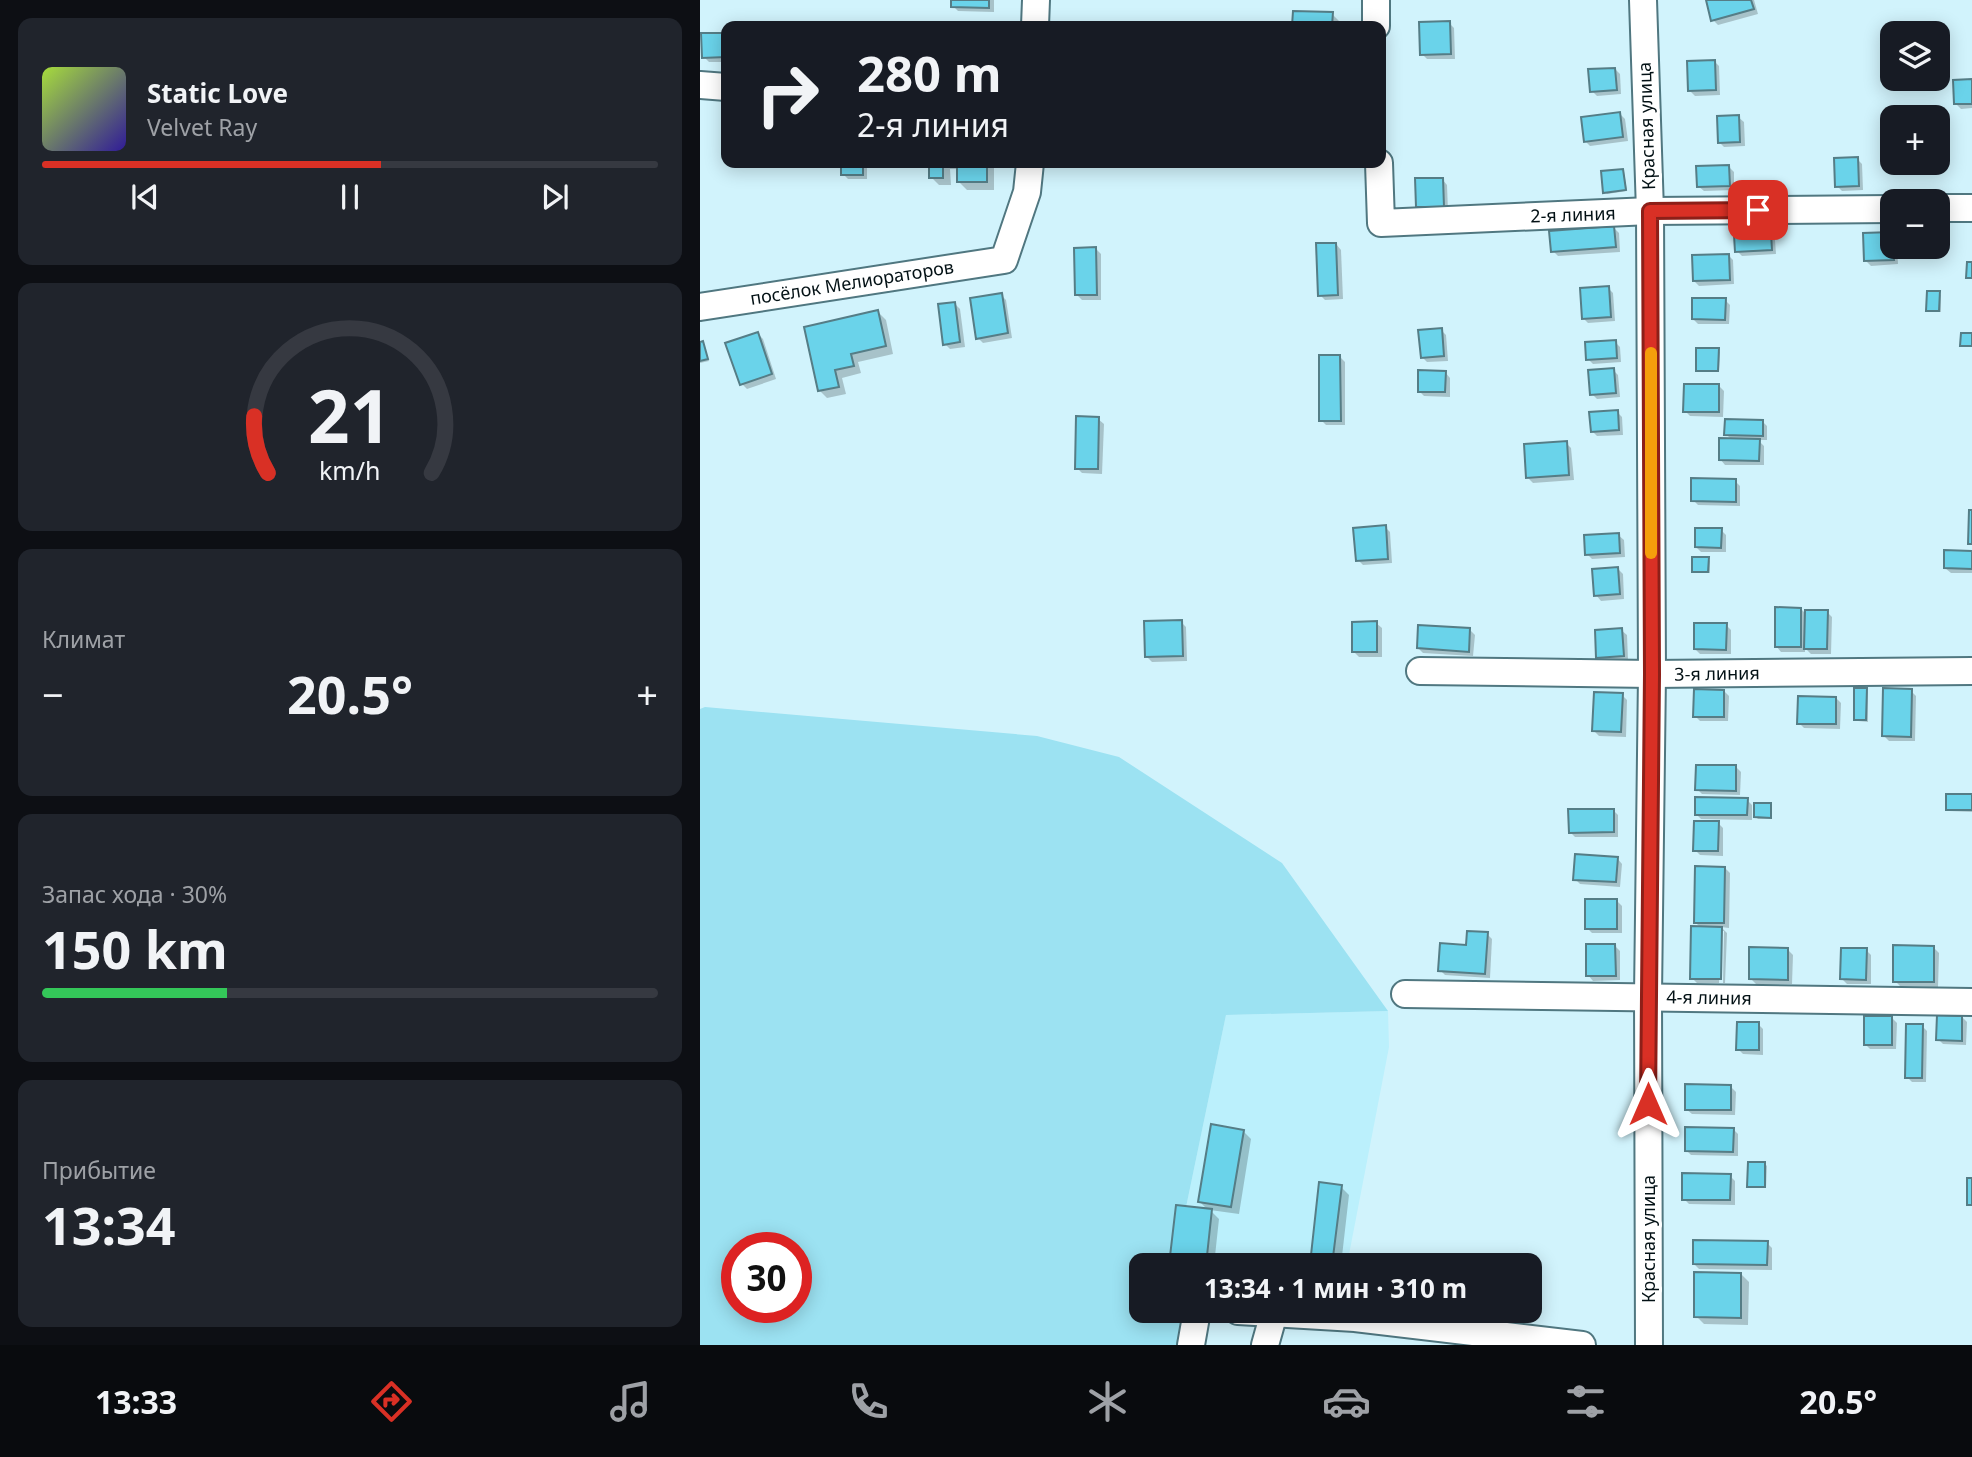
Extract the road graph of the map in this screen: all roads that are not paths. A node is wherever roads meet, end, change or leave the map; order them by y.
1 (1035, 0) edge
2 (1376, 0) edge
3 (1643, 0) edge
4 (1035, 21) edge
5 (1376, 21) edge
6 (700, 85) edge
7 (721, 87) edge
8 (1029, 168) edge
9 (1379, 168) edge
10 (1950, 208) edge
11 (1972, 208) edge
12 (1880, 209) edge
13 (1650, 211) junction
14 (700, 307) edge
15 (1420, 671) dead end
16 (1972, 671) edge
17 (1652, 674) junction
18 (1405, 993) dead end
19 (1648, 996) junction
20 (1972, 1002) edge
21 (1195, 1323) edge
22 (1271, 1323) edge
23 (1397, 1323) edge
24 (1191, 1345) edge
25 (1265, 1345) edge
26 (1582, 1345) edge
27 (1649, 1345) edge

1 - 4 street
2 - 5 street
3 - 13 street, Красная улица
6 - 7 street
8 - 14 street, посёлок Мелиораторов
9 - 13 street, 2-я линия
10 - 11 street
12 - 13 street, 2-я линия
13 - 17 street, Красная улица
15 - 17 street, 3-я линия
16 - 17 street, 3-я линия
17 - 19 street, Красная улица
18 - 19 street, 4-я линия
19 - 20 street, 4-я линия
19 - 27 street, Красная улица
21 - 24 street
22 - 25 street
23 - 26 street

